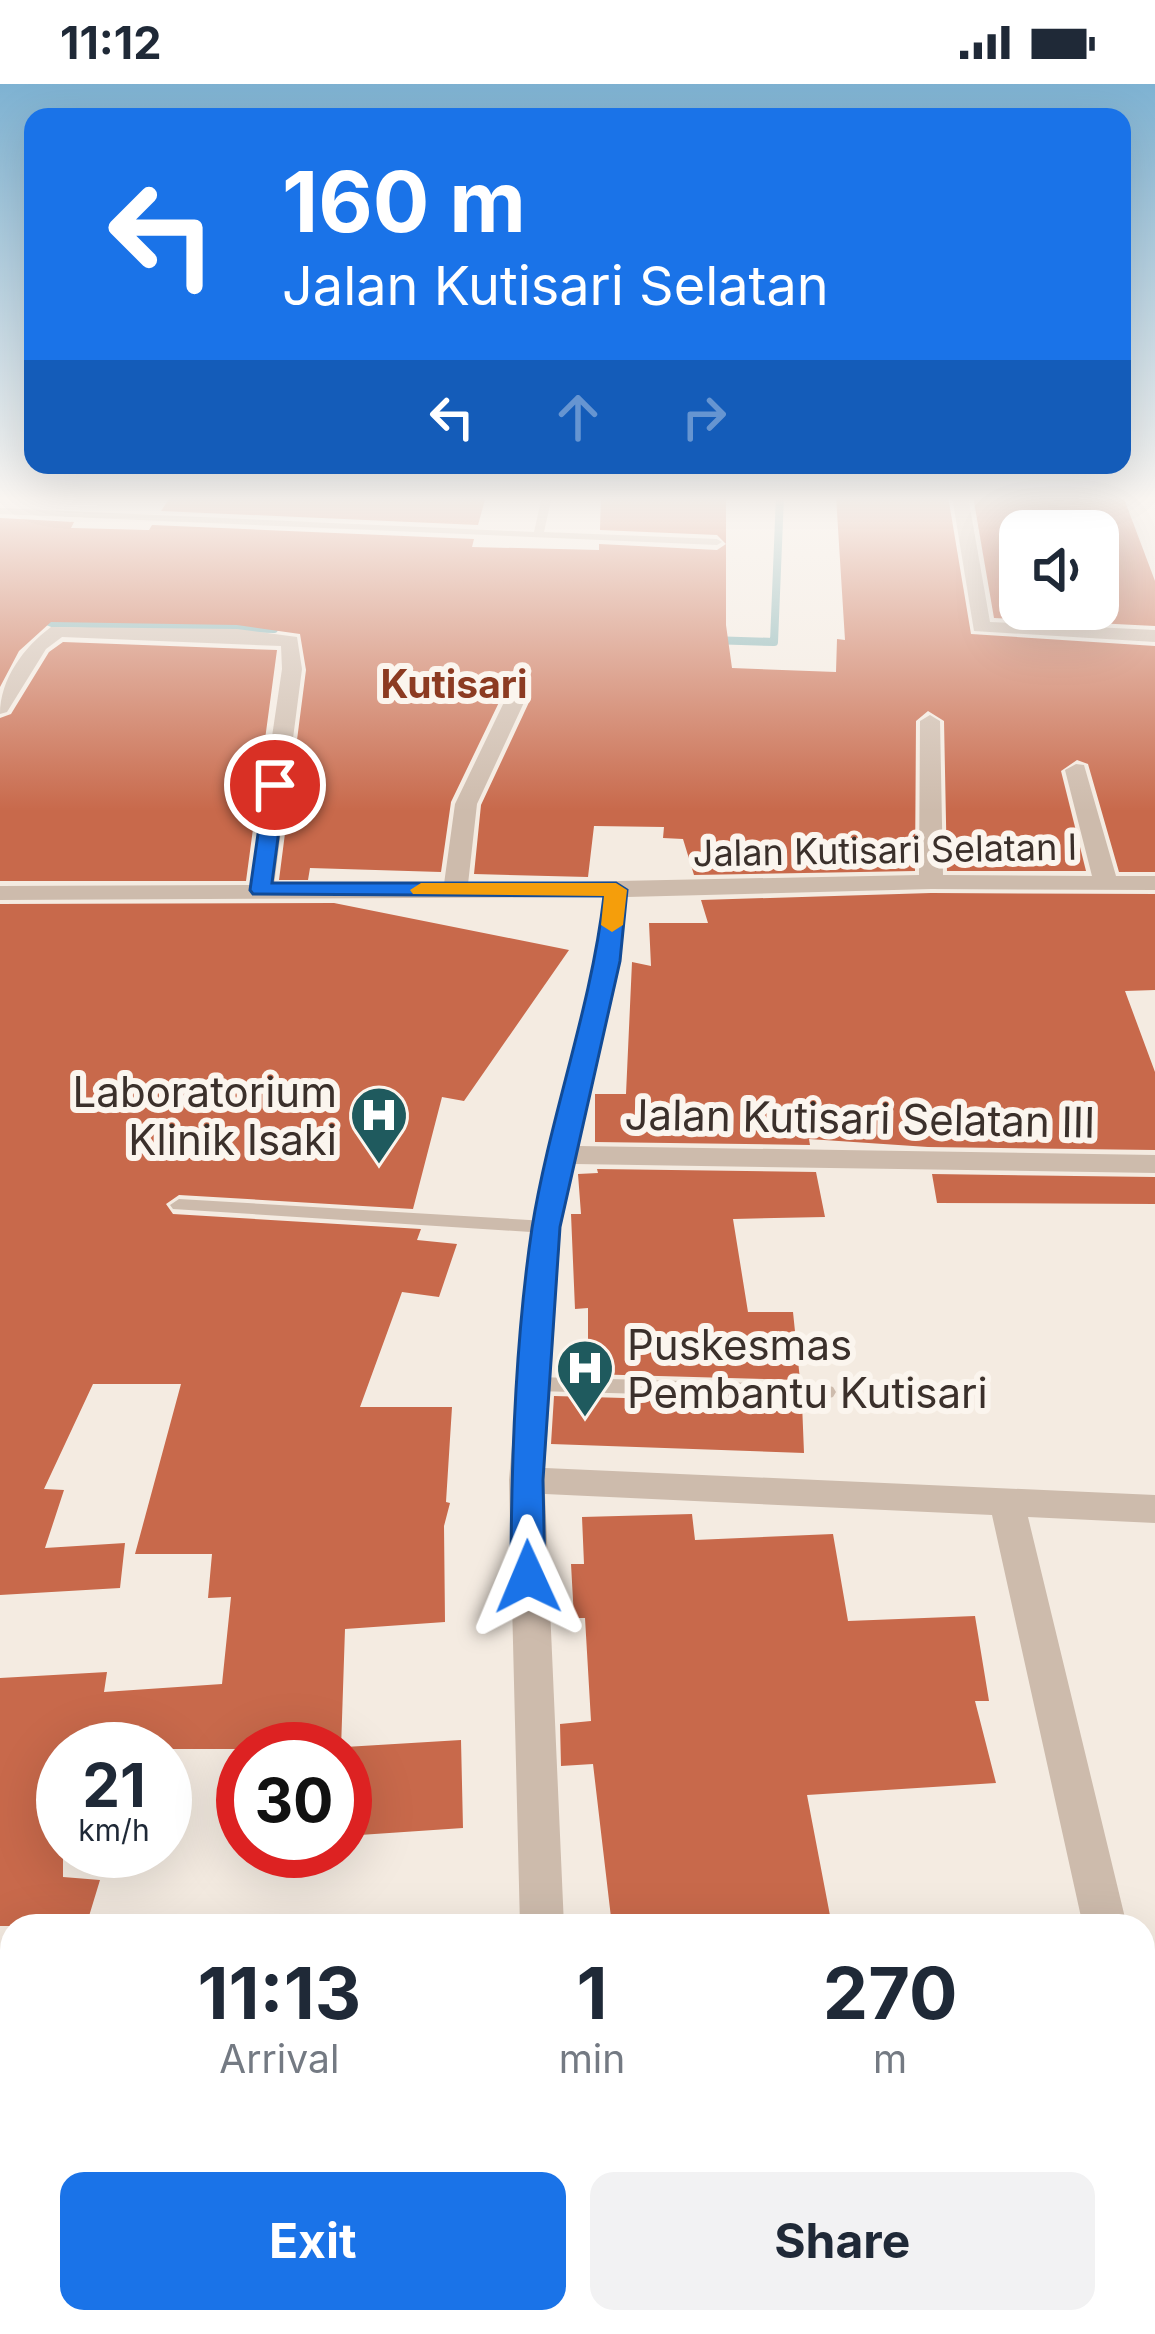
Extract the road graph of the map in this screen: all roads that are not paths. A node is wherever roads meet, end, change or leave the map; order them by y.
1 (974, 601) edge
2 (1155, 637) edge
3 (517, 696) dead end
4 (0, 708) edge
5 (930, 721) dead end
6 (1076, 770) dead end
7 (931, 882) junction
8 (1155, 883) edge
9 (1106, 884) junction
10 (261, 890) junction
11 (455, 890) junction
12 (616, 890) junction
13 (0, 892) edge
14 (563, 1155) junction
15 (1155, 1164) edge
16 (178, 1205) dead end
17 (546, 1227) junction
18 (536, 1384) junction
19 (826, 1392) dead end
20 (527, 1480) junction
21 (1006, 1500) junction
22 (1155, 1509) edge
23 (542, 1914) edge
24 (1102, 1914) edge

1 - 2 street
3 - 11 street
4 - 10 street
5 - 7 street
6 - 9 street
7 - 9 street, Jalan Kutisari Selatan I
7 - 12 street, Jalan Kutisari Selatan I
8 - 9 street, Jalan Kutisari Selatan I
10 - 11 street, Jalan Kutisari Selatan I
10 - 13 street, Jalan Kutisari Selatan I
11 - 12 street, Jalan Kutisari Selatan I
12 - 14 street
14 - 15 street, Jalan Kutisari Selatan III
14 - 17 street
16 - 17 lane
17 - 18 street
18 - 19 lane
18 - 20 street
20 - 21 street
20 - 23 street
21 - 22 street
21 - 24 street

